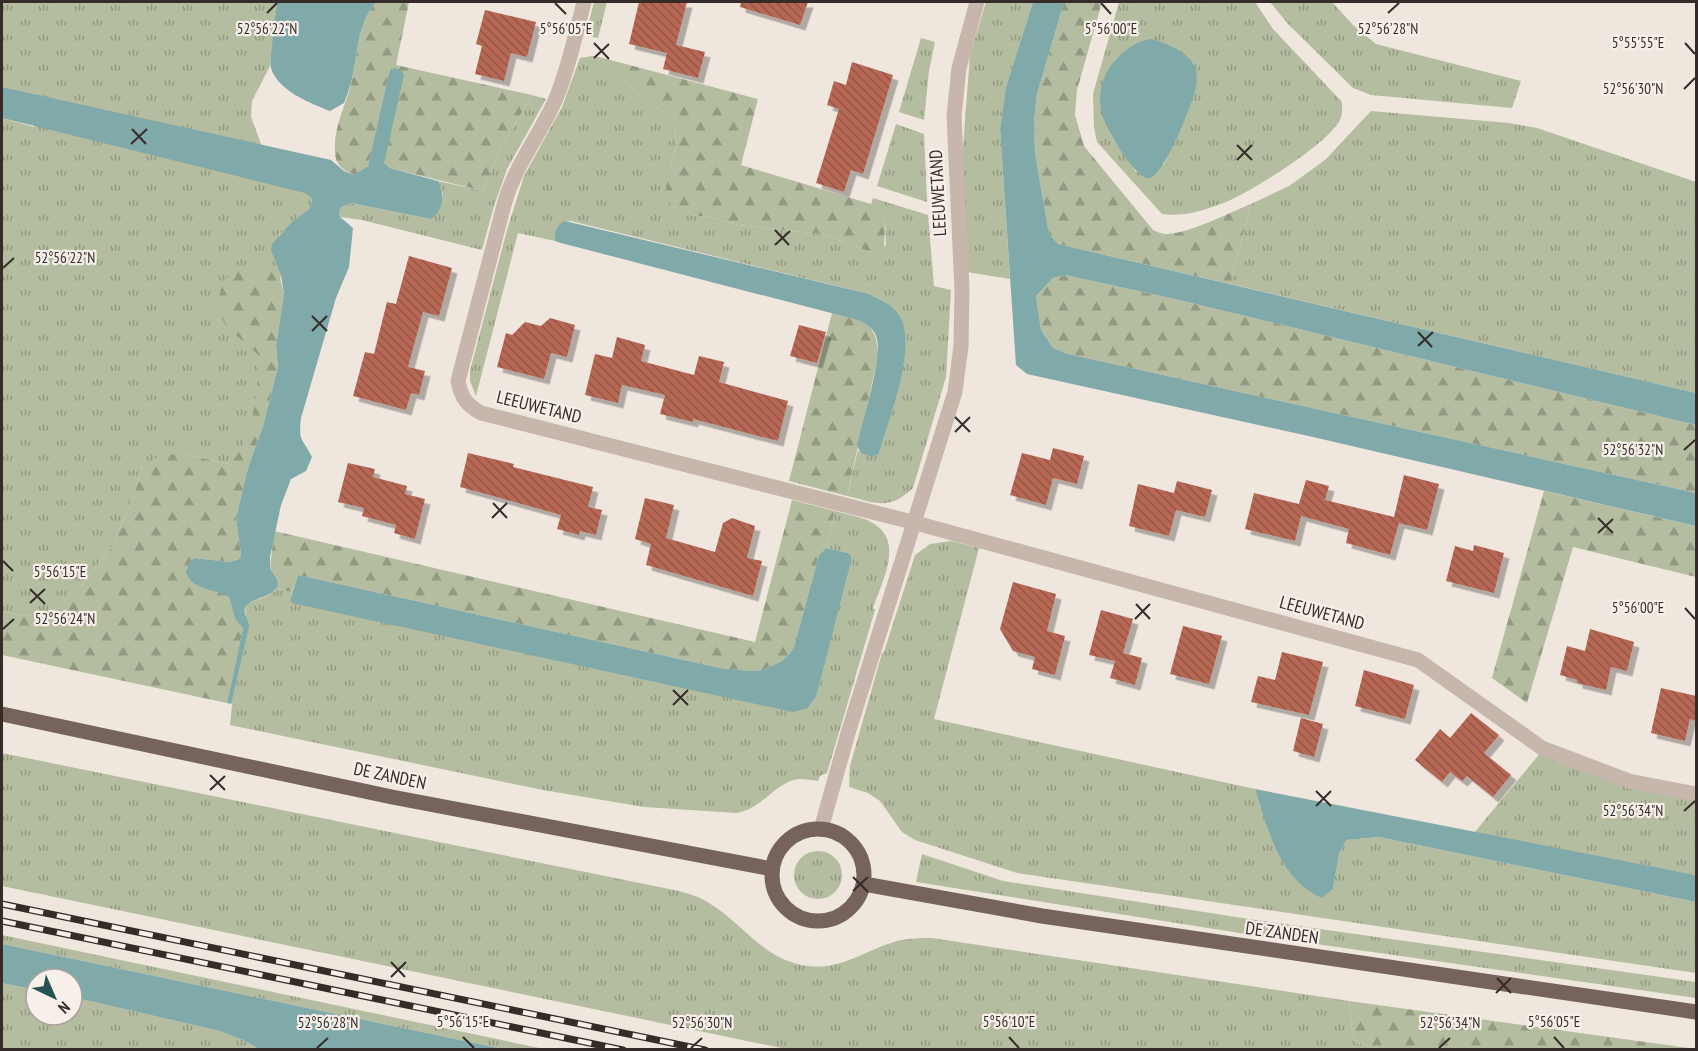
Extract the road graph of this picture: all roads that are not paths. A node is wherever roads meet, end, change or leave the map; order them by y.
1 (584, 2) edge
2 (977, 2) edge
3 (912, 522) junction
4 (2, 714) edge
5 (1696, 794) edge
6 (821, 829) junction
7 (772, 869) junction
8 (864, 884) junction
9 (1696, 1012) edge

1 - 3 street, LEEUWETAND
2 - 3 street, LEEUWETAND
3 - 5 street, LEEUWETAND
3 - 6 street, LEEUWETAND
4 - 7 main road, DE ZANDEN
6 - 7 main road
6 - 8 main road
7 - 8 main road
8 - 9 main road, DE ZANDEN

